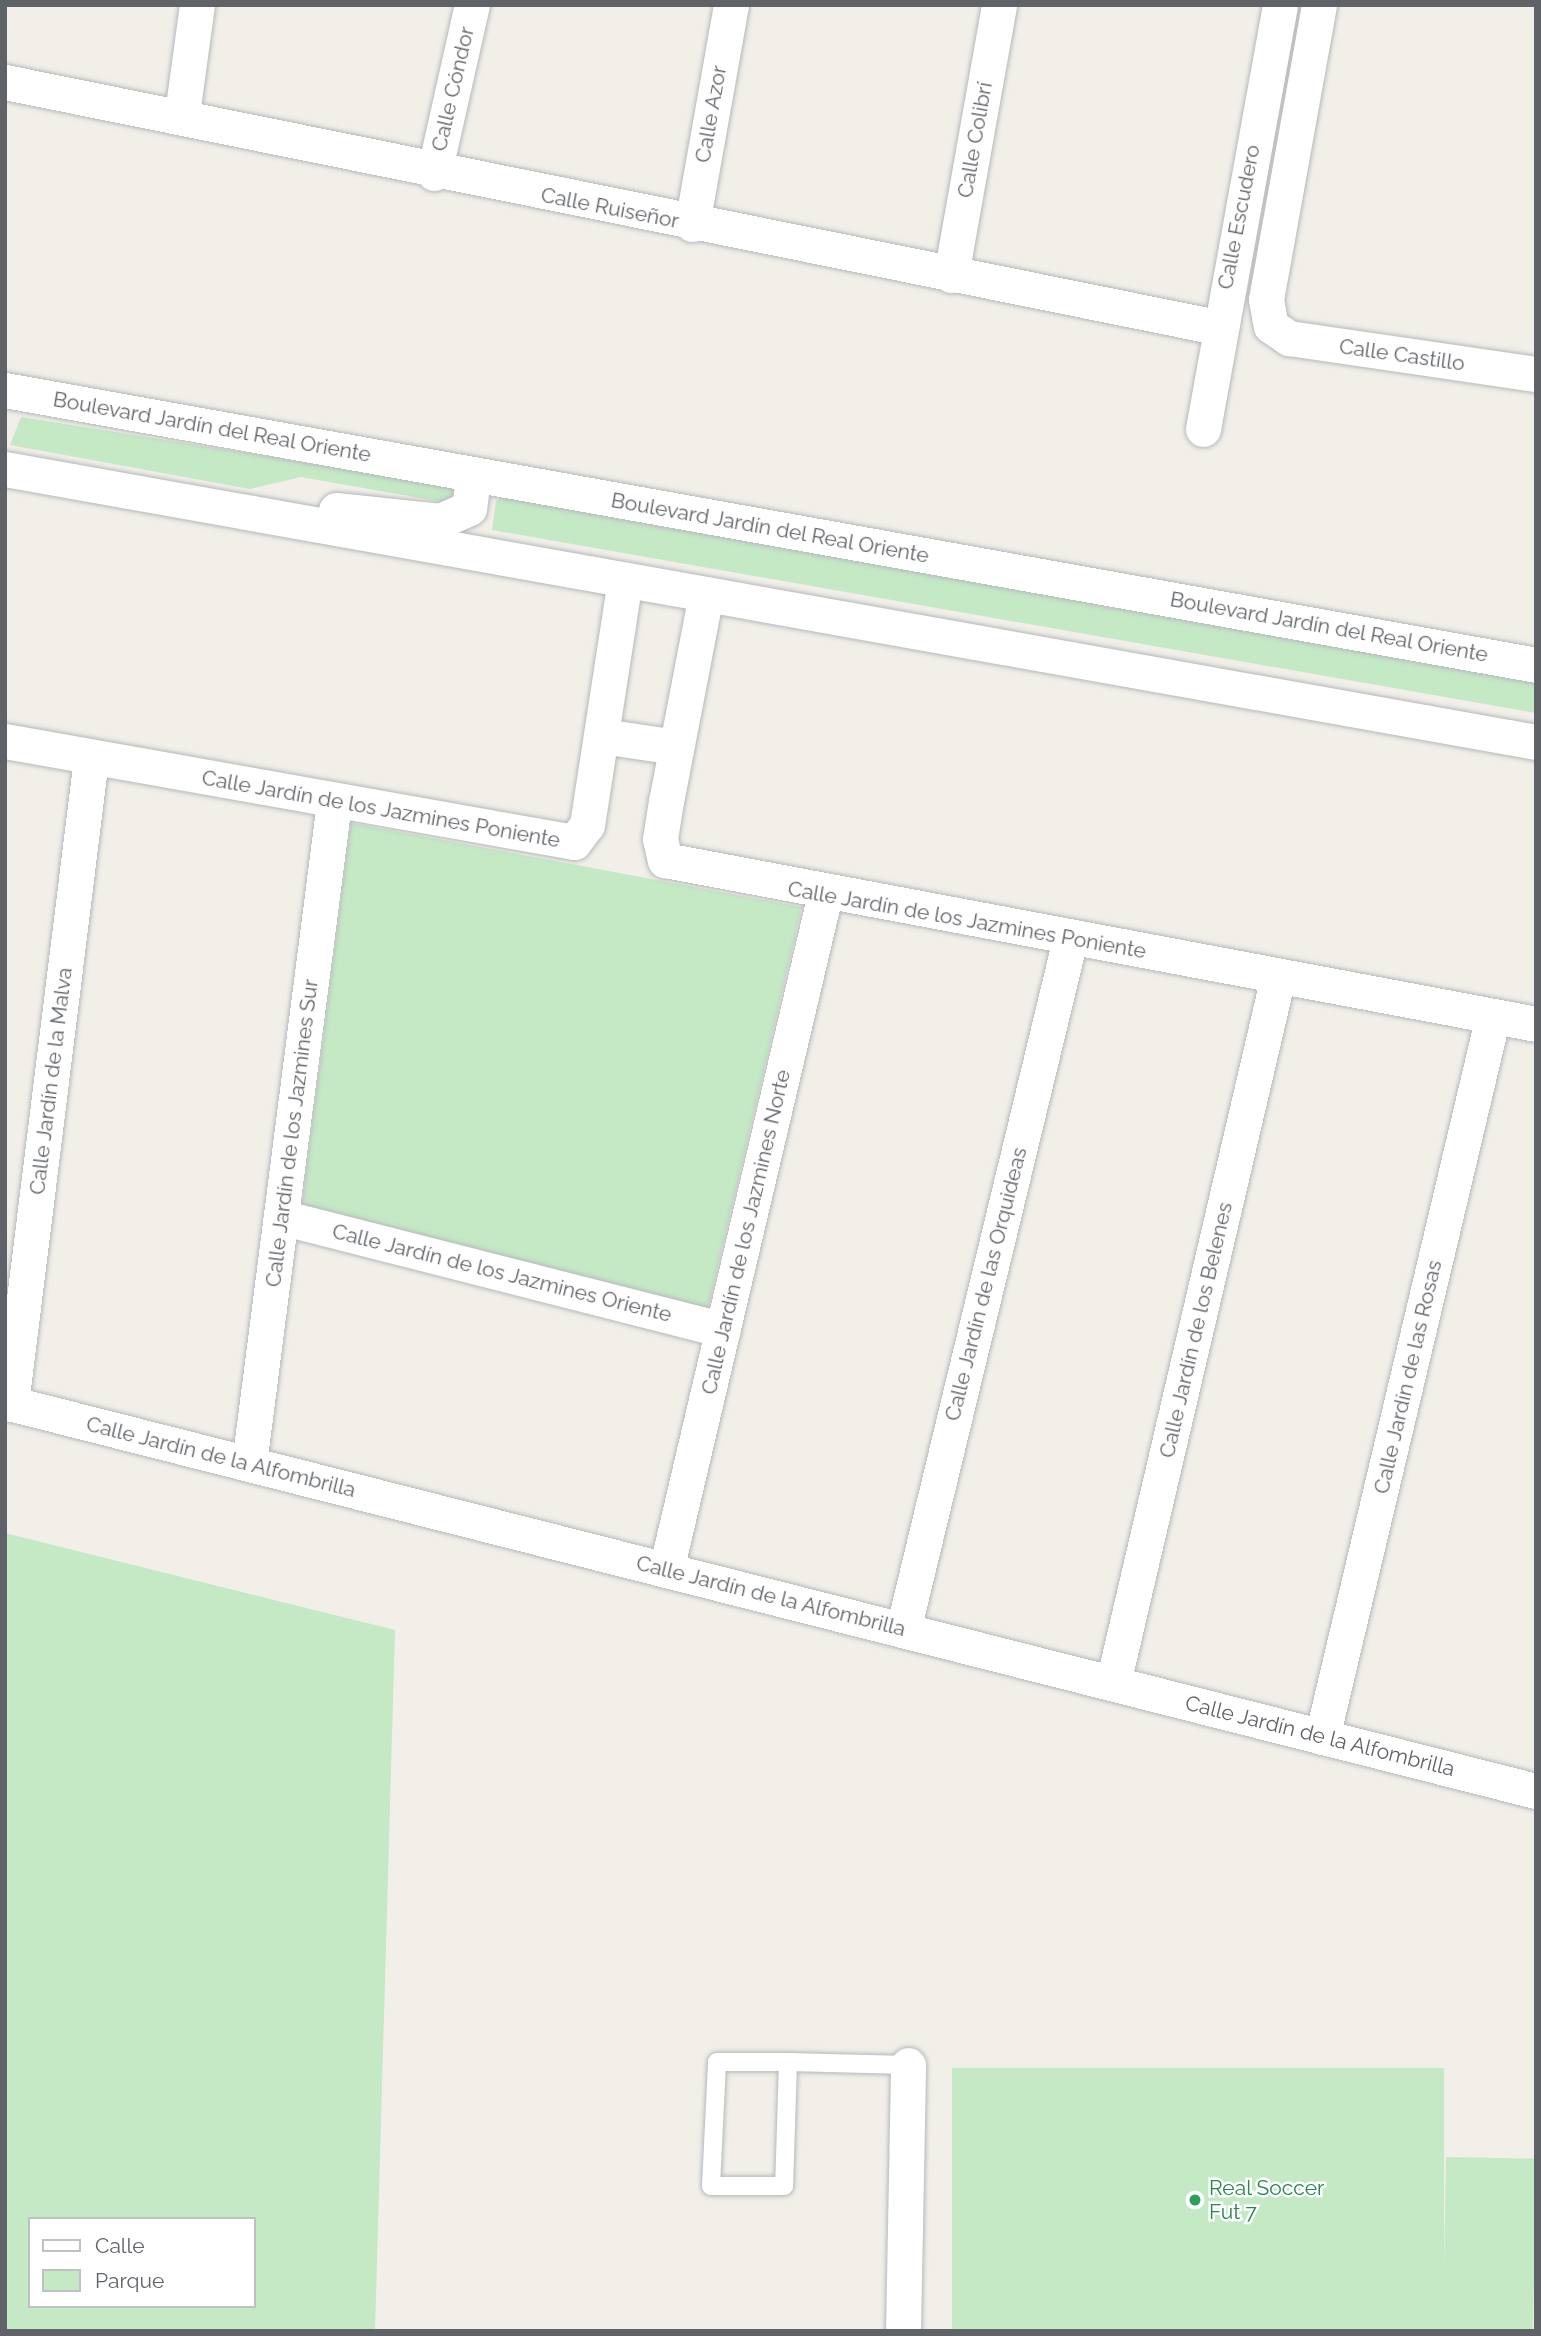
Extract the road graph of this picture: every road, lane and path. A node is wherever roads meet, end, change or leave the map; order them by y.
1 (197, 5) edge
2 (472, 5) edge
3 (731, 5) edge
4 (999, 5) edge
5 (1280, 5) edge
6 (1319, 5) edge
7 (5, 82) edge
8 (182, 114) junction
9 (434, 173) junction
10 (692, 223) junction
11 (951, 275) junction
12 (1271, 326) joint
13 (1217, 327) junction
14 (1535, 367) edge
15 (5, 390) edge
16 (157, 417) junction
17 (5, 419) edge
18 (1203, 429) dead end
19 (5, 469) edge
20 (474, 474) junction
21 (303, 522) junction
22 (625, 580) junction
23 (706, 594) junction
24 (1536, 665) edge
25 (602, 736) junction
26 (5, 741) edge
27 (1536, 742) edge
28 (676, 747) junction
29 (92, 758) junction
30 (334, 803) junction
31 (825, 894) junction
32 (1070, 939) junction
33 (1278, 977) junction
34 (1493, 1016) junction
35 (1536, 1024) edge
36 (281, 1217) junction
37 (723, 1330) junction
38 (8, 1403) edge
39 (249, 1464) junction
40 (666, 1570) junction
41 (902, 1630) junction
42 (1113, 1683) junction
43 (1322, 1737) junction
44 (1535, 1789) edge
45 (788, 2062) junction
46 (908, 2065) joint
47 (903, 2331) edge

1 - 8 street
2 - 9 street, Calle Cóndor
3 - 10 street, Calle Azor
4 - 11 street, Calle Colibrí
5 - 13 street, Calle Escudero
6 - 12 street, Calle Escudero
7 - 8 street, Calle Ruiseñor
8 - 9 street, Calle Ruiseñor
9 - 10 street, Calle Ruiseñor
10 - 11 street, Calle Ruiseñor
11 - 13 street, Calle Ruiseñor
12 - 14 street, Calle Castillo
13 - 18 street, Calle Escudero
15 - 16 street, Boulevard Jardín del Real Oriente
16 - 17 street
16 - 20 street, Boulevard Jardín del Real Oriente
19 - 21 street
20 - 21 street
20 - 24 street, Boulevard Jardín del Real Oriente
21 - 22 street
22 - 23 street
22 - 25 street, Calle Jardín de los Jazmines Poniente
23 - 27 street
23 - 28 street, Calle Jardín de los Jazmines Poniente
25 - 28 street
25 - 30 street, Calle Jardín de los Jazmines Poniente
26 - 29 street, Calle Jardín de los Jazmines Poniente
28 - 31 street, Calle Jardín de los Jazmines Poniente
29 - 30 street, Calle Jardín de los Jazmines Poniente
29 - 38 street, Calle Jardín de la Malva
30 - 36 street, Calle Jardín de los Jazmines Sur
31 - 32 street, Calle Jardín de los Jazmines Poniente
31 - 37 street, Calle Jardín de los Jazmines Norte
32 - 33 street, Calle Jardín de los Jazmines Poniente
32 - 41 street, Calle Jardín de las Orquideas
33 - 34 street, Calle Jardín de los Jazmines Poniente
33 - 42 street, Calle Jardín de los Belenes
34 - 35 street, Calle Jardín de los Jazmines Poniente
34 - 43 street, Calle Jardín de las Rosas
36 - 37 street, Calle Jardín de los Jazmines Oriente
36 - 39 street, Calle Jardín de los Jazmines Sur
37 - 40 street, Calle Jardín de los Jazmines Norte
38 - 39 street, Calle Jardín de la Alfombrilla
39 - 40 street, Calle Jardín de la Alfombrilla
40 - 41 street, Calle Jardín de la Alfombrilla
41 - 42 street, Calle Jardín de la Alfombrilla
42 - 43 street, Calle Jardín de la Alfombrilla
43 - 44 street, Calle Jardín de la Alfombrilla
45 - 45 lane
45 - 46 lane
46 - 47 street

